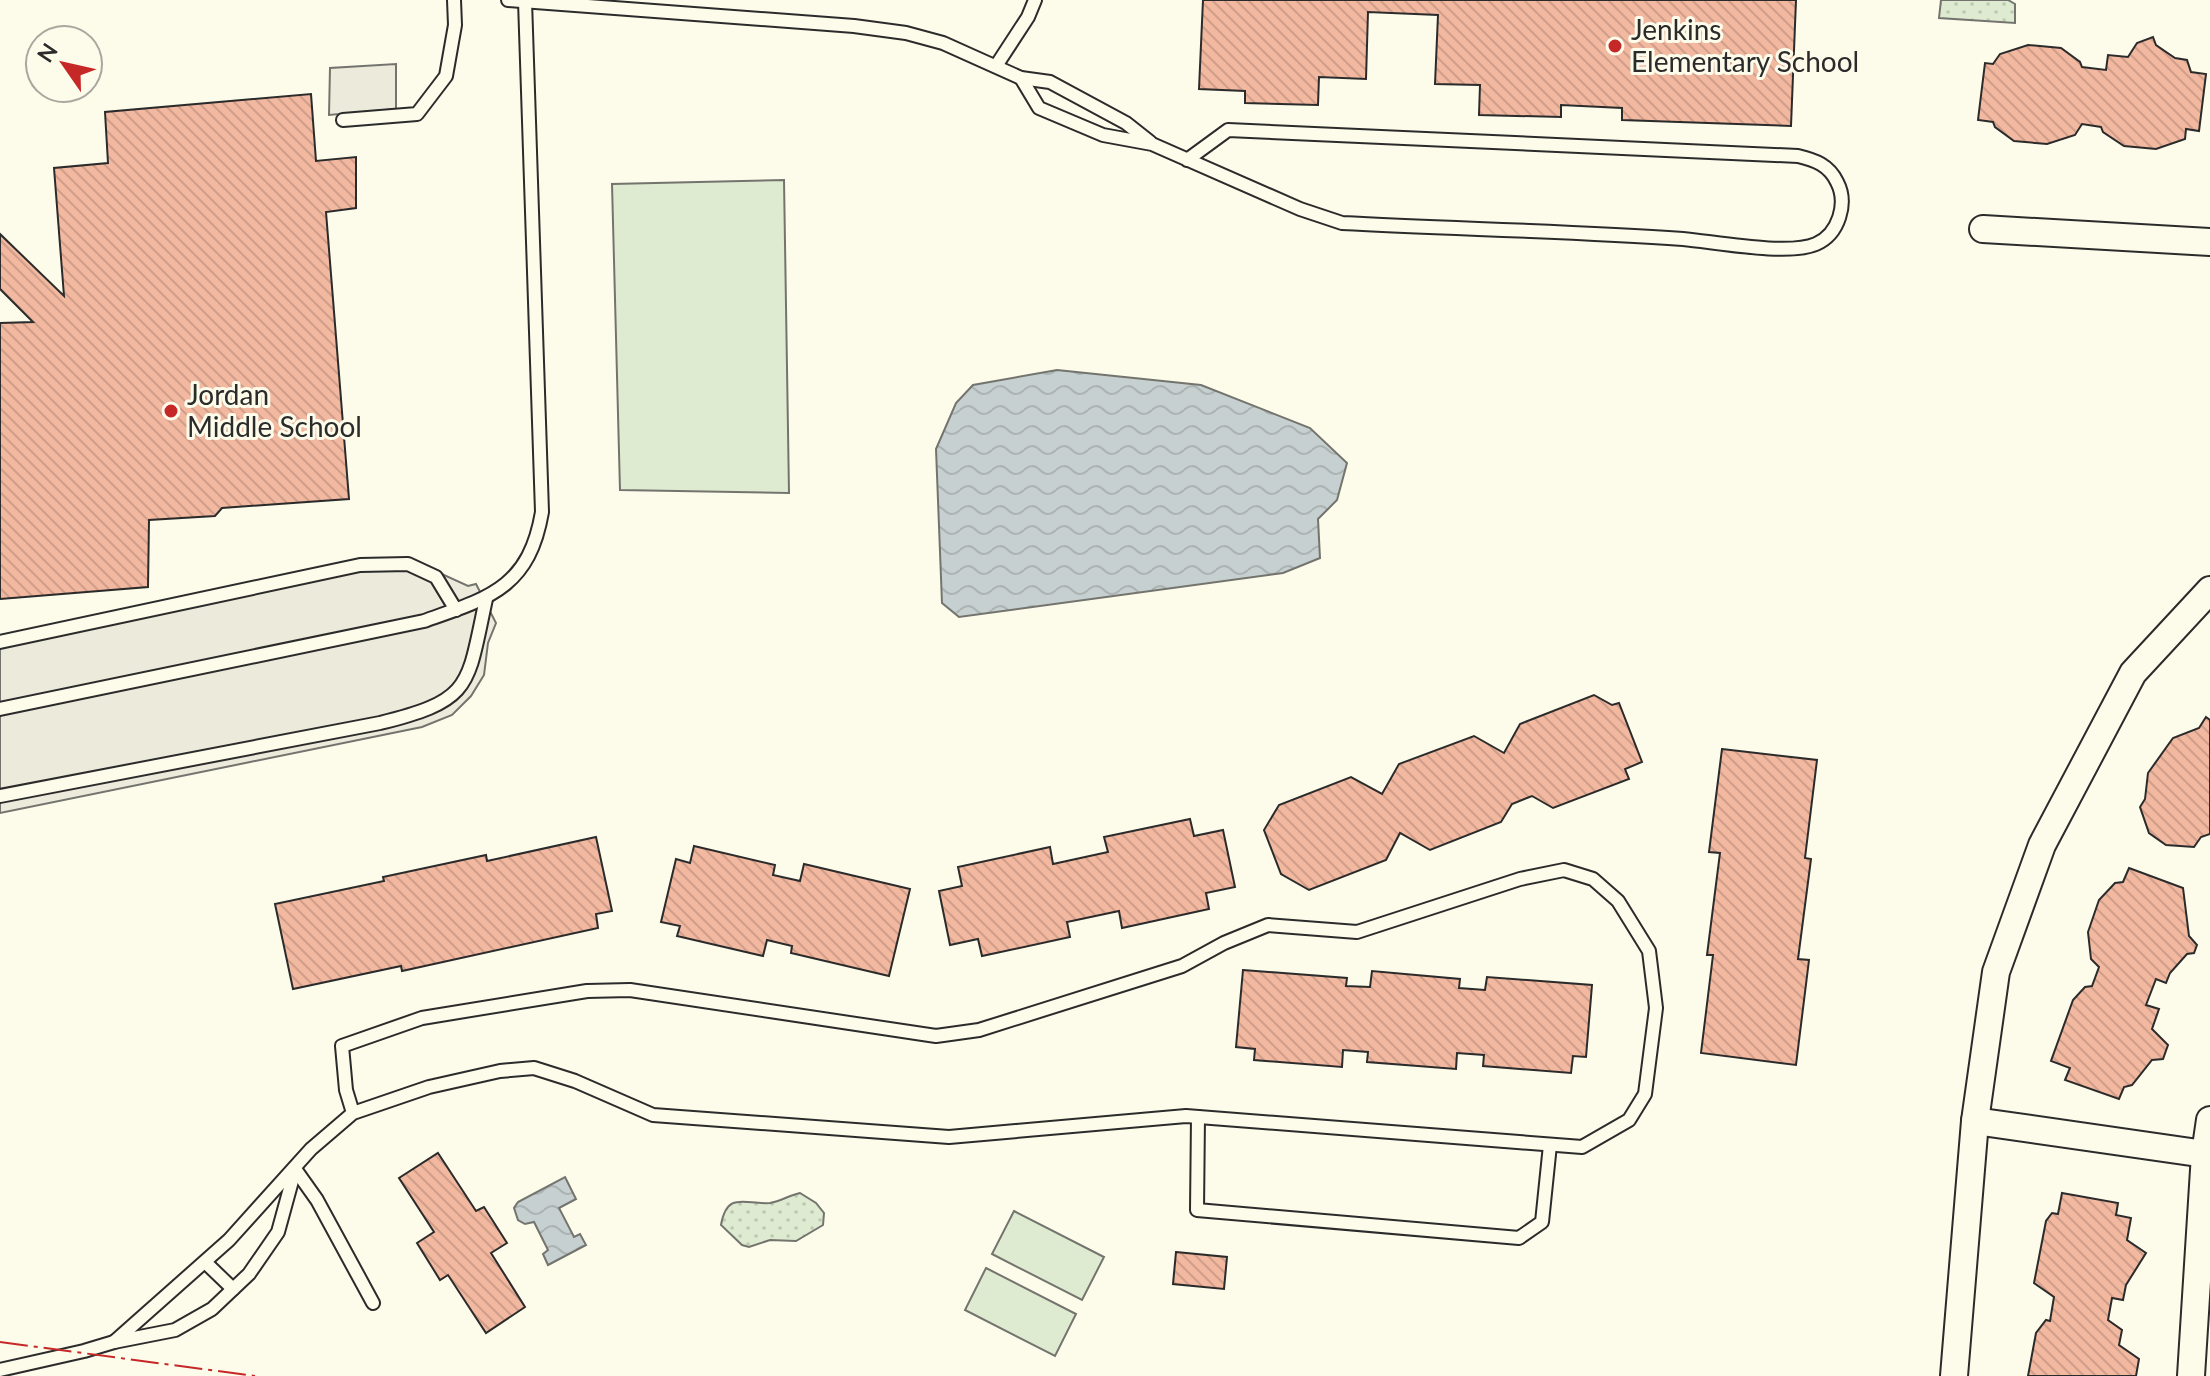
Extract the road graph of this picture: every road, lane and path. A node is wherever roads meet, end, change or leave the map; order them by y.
1 (454, 0) edge
2 (508, 0) edge
3 (1035, 0) edge
4 (525, 1) edge
5 (996, 66) junction
6 (1021, 78) junction
7 (343, 120) dead end
8 (1152, 144) junction
9 (1187, 160) junction
10 (1983, 229) dead end
11 (2210, 242) edge
12 (2210, 590) edge
13 (486, 599) junction
14 (456, 610) junction
15 (0, 642) edge
16 (0, 709) edge
17 (0, 796) edge
18 (353, 1113) junction
19 (1198, 1117) junction
20 (2210, 1120) edge
21 (1975, 1121) junction
22 (1550, 1145) junction
23 (2208, 1155) edge
24 (295, 1169) junction
25 (205, 1262) junction
26 (233, 1289) junction
27 (373, 1303) dead end
28 (114, 1342) junction
29 (0, 1370) edge
30 (1954, 1376) edge
31 (2191, 1376) edge

1 - 7 lane
2 - 4 lane
3 - 5 lane
4 - 5 lane
4 - 13 lane
5 - 6 lane
6 - 8 lane
6 - 8 lane
8 - 9 lane
9 - 9 lane
10 - 11 street
12 - 21 street
13 - 14 lane
13 - 17 lane
14 - 15 lane
14 - 16 lane
18 - 19 lane
18 - 22 lane
18 - 24 lane
19 - 22 lane
19 - 22 lane
20 - 23 street
21 - 23 street
21 - 30 street
23 - 31 street
24 - 25 lane
24 - 26 lane
24 - 27 lane
25 - 26 lane
25 - 28 lane
26 - 28 lane
28 - 29 lane

